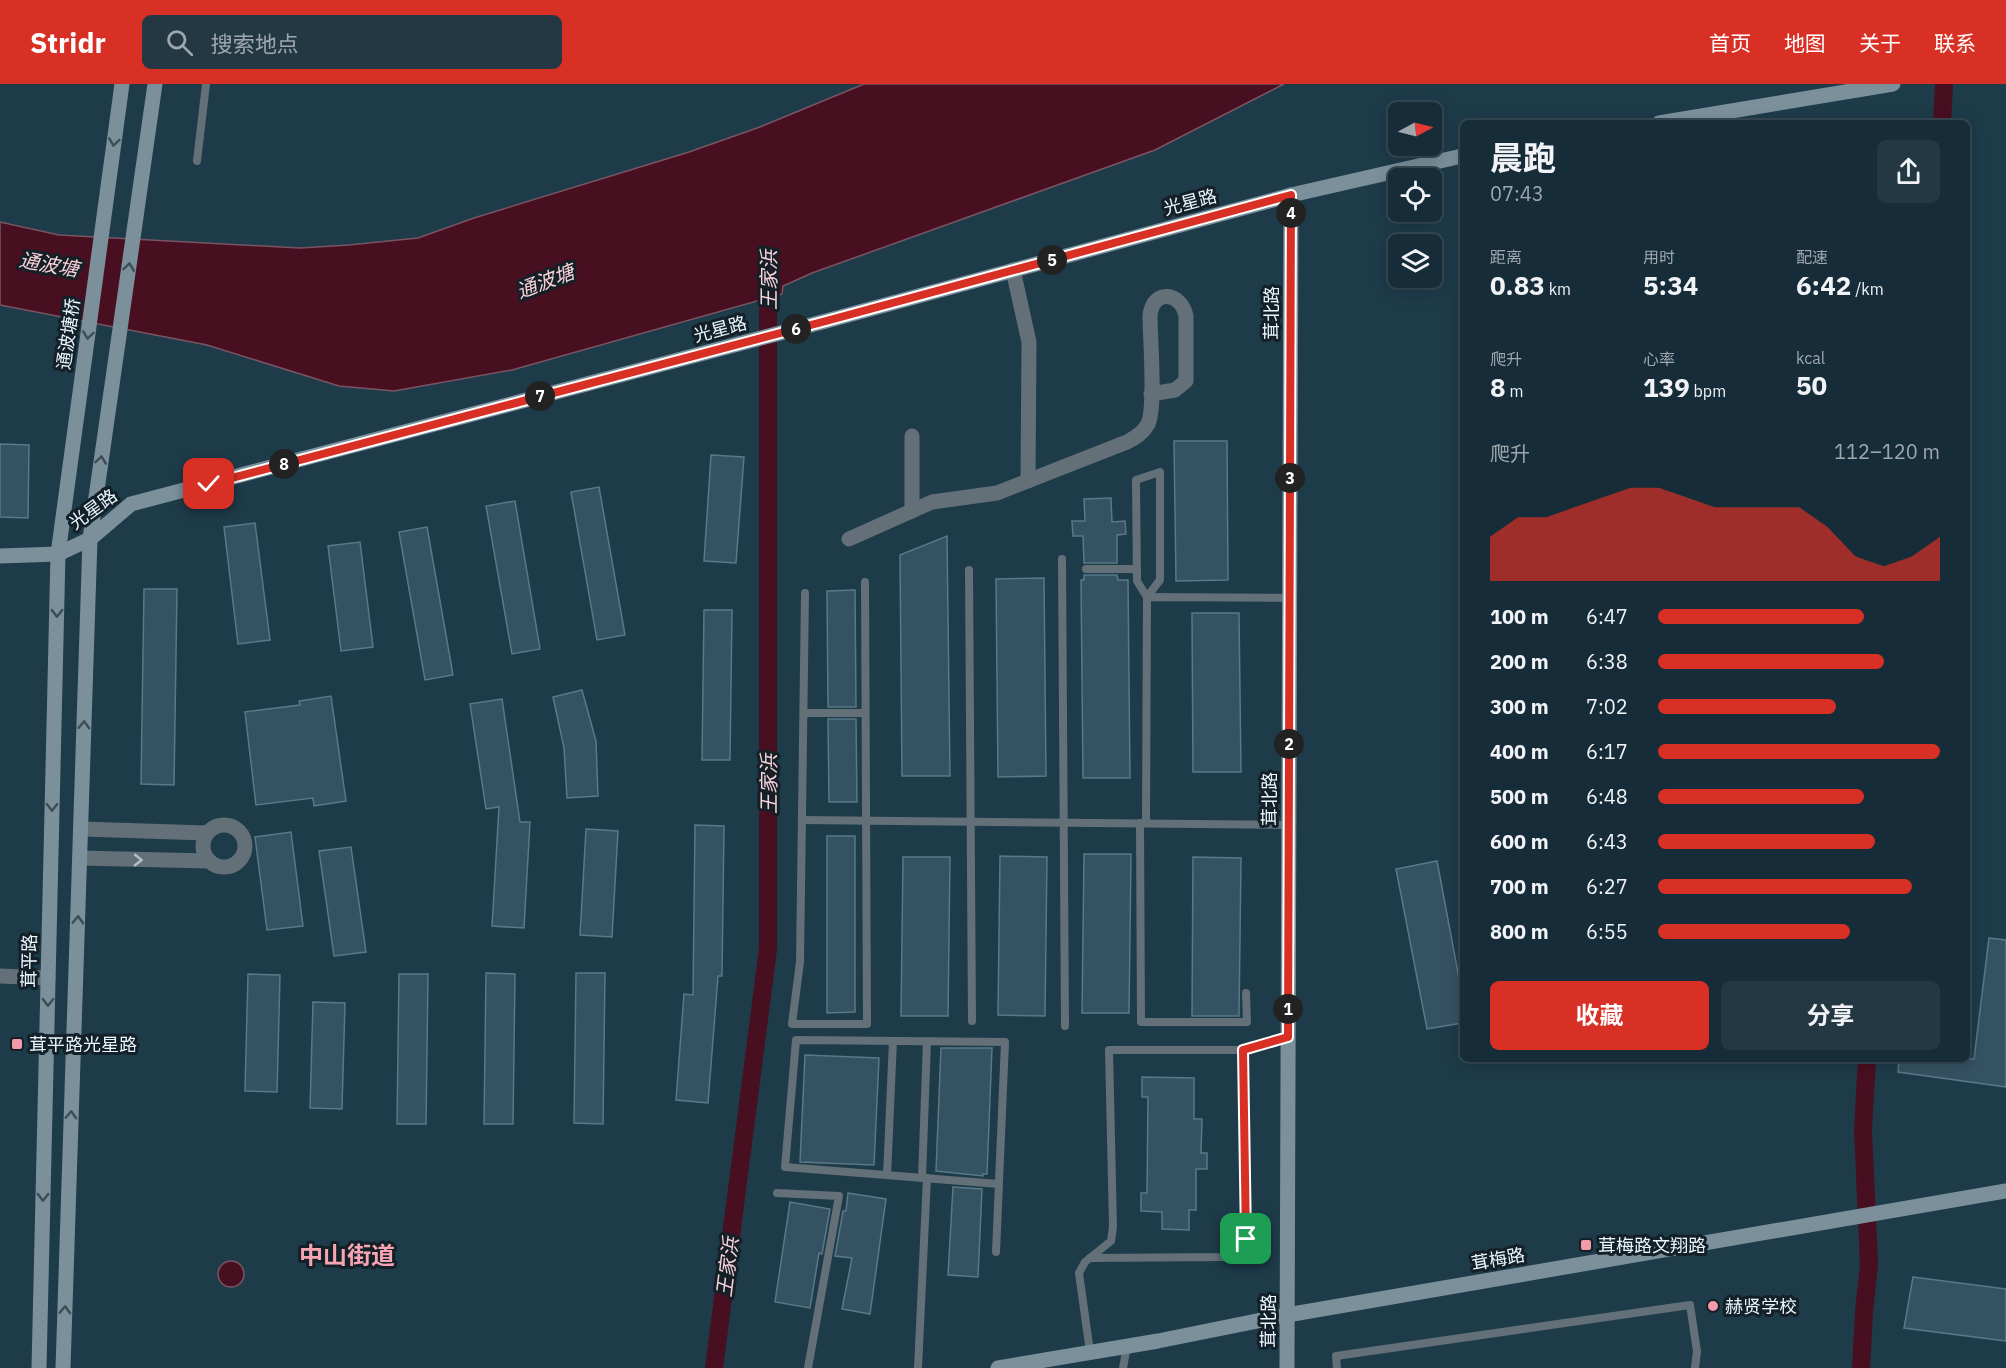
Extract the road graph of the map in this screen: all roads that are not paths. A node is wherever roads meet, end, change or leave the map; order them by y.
1 (122, 84) edge
2 (154, 84) edge
3 (206, 84) edge
4 (1893, 84) edge
5 (1677, 120) edge
6 (1460, 156) edge
7 (196, 161) dead end
8 (1291, 195) junction
9 (1013, 270) junction
10 (1151, 394) junction
11 (912, 436) dead end
12 (1028, 481) junction
13 (912, 511) junction
14 (90, 539) junction
15 (849, 539) dead end
16 (58, 554) junction
17 (0, 556) edge
18 (1062, 559) dead end
19 (1086, 569) dead end
20 (1137, 569) junction
21 (969, 570) dead end
22 (865, 582) dead end
23 (805, 593) dead end
24 (1147, 597) junction
25 (1290, 598) junction
26 (804, 713) junction
27 (865, 713) junction
28 (802, 820) junction
29 (866, 820) junction
30 (971, 822) junction
31 (1063, 822) junction
32 (1143, 823) junction
33 (1289, 825) junction
34 (81, 828) junction
35 (207, 833) junction
36 (80, 858) junction
37 (208, 861) junction
38 (0, 976) edge
39 (48, 978) junction
40 (1246, 993) dead end
41 (972, 1021) dead end
42 (1065, 1026) dead end
43 (1288, 1037) junction
44 (892, 1041) junction
45 (927, 1041) junction
46 (1243, 1050) junction
47 (887, 1175) junction
48 (924, 1178) junction
49 (999, 1184) junction
50 (2006, 1191) edge
51 (777, 1193) dead end
52 (996, 1252) dead end
53 (1090, 1258) junction
54 (1287, 1315) junction
55 (1127, 1346) junction
56 (1090, 1352) junction
57 (39, 1368) edge
58 (63, 1368) edge
59 (808, 1368) edge
60 (918, 1368) edge
61 (998, 1368) edge
62 (1123, 1368) edge
63 (1287, 1368) edge
64 (1337, 1368) edge
65 (1695, 1368) edge

1 -> 16 street, 通波塘桥
14 -> 2 street
3 - 7 lane
4 - 5 street
6 - 8 street, 光星路
8 - 9 street, 光星路
8 - 25 street, 茸北路
9 - 12 street
9 - 14 street, 光星路
10 - 10 street
10 - 12 street
11 - 13 street
12 - 13 street
13 - 15 street
14 - 16 street, 光星路
34 -> 14 street
16 - 17 street, 光星路
16 -> 39 street, 茸平路
18 - 31 lane
19 - 20 lane
20 - 24 lane
20 - 24 lane
21 - 30 lane
22 - 27 lane
23 - 26 lane
24 - 25 lane
24 - 32 lane
25 - 33 street, 茸北路
26 - 27 lane
26 - 28 lane
27 - 29 lane
28 - 29 lane
28 - 29 lane
29 - 30 lane
30 - 31 lane
30 - 41 lane
31 - 32 lane
31 - 42 lane
32 - 33 lane
32 - 40 lane
33 - 43 street, 茸北路
34 - 35 street
34 - 36 street
35 - 37 street
35 - 37 street
36 -> 37 street
58 -> 36 street
38 - 39 street
39 -> 57 street, 茸平路
43 - 46 lane
43 - 54 street, 茸北路
44 - 45 lane
44 - 47 lane
44 - 47 lane
45 - 48 lane
45 - 49 lane
46 - 53 lane
46 - 53 lane
47 - 48 lane
48 - 49 lane
48 - 60 lane
49 - 52 lane
50 - 54 street, 茸梅路
51 - 59 lane
53 - 56 lane
54 - 55 street, 茸梅路
54 - 63 street, 茸北路
55 - 56 street, 茸梅路
55 - 62 lane
56 - 61 street, 茸梅路
64 - 65 lane

